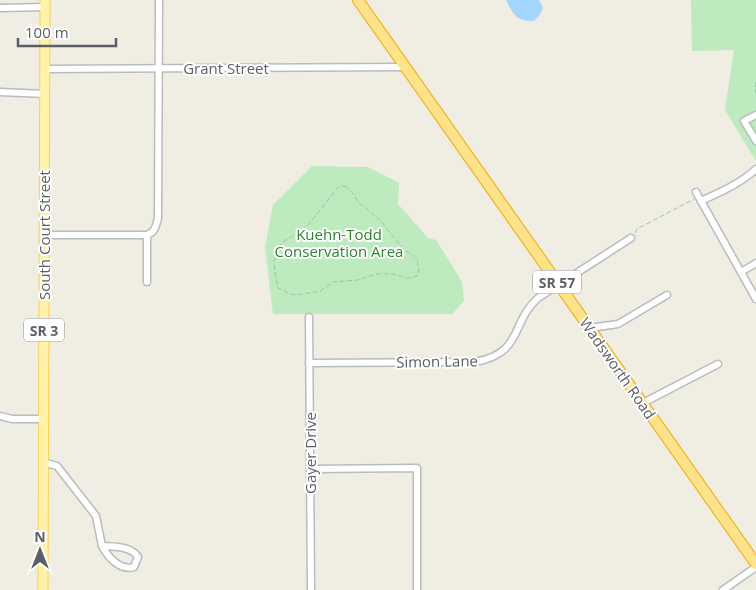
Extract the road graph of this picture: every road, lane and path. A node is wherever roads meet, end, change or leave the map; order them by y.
1 (159, 0) edge
2 (358, 0) edge
3 (45, 4) edge
4 (0, 8) edge
5 (407, 68) junction
6 (45, 69) junction
7 (158, 69) junction
8 (756, 82) edge
9 (0, 92) edge
10 (756, 93) edge
11 (45, 94) junction
12 (756, 115) edge
13 (756, 141) edge
14 (756, 169) edge
15 (698, 197) junction
16 (44, 235) junction
17 (147, 235) junction
18 (632, 238) joint
19 (756, 264) edge
20 (741, 272) junction
21 (146, 282) dead end
22 (558, 284) junction
23 (320, 291) joint
24 (667, 295) dead end
25 (756, 299) edge
26 (309, 317) dead end
27 (590, 328) junction
28 (310, 362) junction
29 (718, 364) dead end
30 (643, 403) junction
31 (0, 416) edge
32 (44, 419) junction
33 (44, 462) junction
34 (310, 469) junction
35 (102, 546) junction
36 (756, 566) edge
37 (43, 590) edge
38 (311, 590) edge
39 (417, 590) edge
40 (723, 590) edge

1 - 7 street
2 - 5 highway, Wadsworth Road / SR 57
3 - 4 street
3 - 6 main road, South Court Street / SR 3
5 - 7 street, Grant Street
5 - 22 highway, Wadsworth Road / SR 57
6 - 7 street, Grant Street
6 - 11 main road, South Court Street / SR 3
7 - 17 street
8 - 10 path
9 - 11 street
11 - 16 main road, South Court Street / SR 3
12 - 13 street
14 - 15 street
15 - 18 path
15 - 20 street
16 - 17 street
16 - 32 main road, South Court Street / SR 3
17 - 21 street
18 - 22 street, Simon Lane
19 - 20 street
20 - 25 street
22 - 27 highway, Wadsworth Road / SR 57
22 - 28 street, Simon Lane
23 - 23 path
24 - 27 street
26 - 28 street, Gayer Drive
27 - 30 highway, Wadsworth Road / SR 57
28 - 34 street, Gayer Drive
29 - 30 street
30 - 36 highway, Wadsworth Road / SR 57
31 - 32 street
32 - 33 main road, South Court Street / SR 3
33 - 35 street
33 - 37 main road, South Court Street / SR 3
34 - 38 street, Gayer Drive
34 - 39 street
35 - 35 street
36 - 40 street

